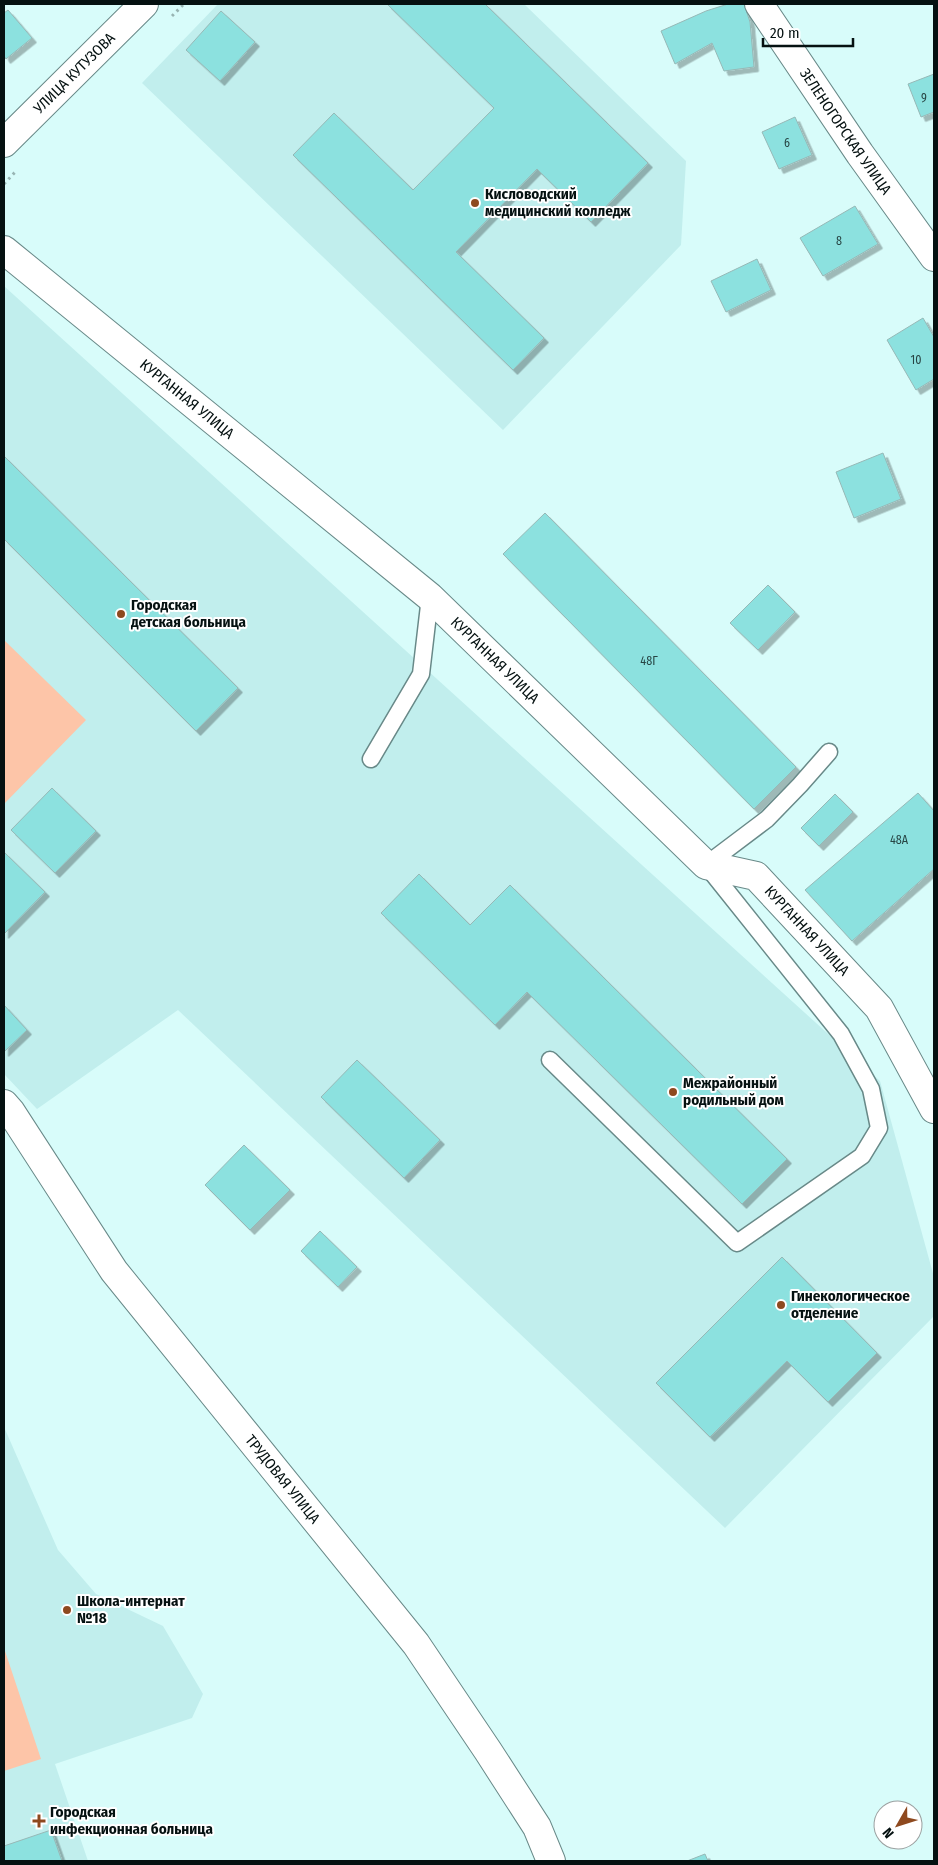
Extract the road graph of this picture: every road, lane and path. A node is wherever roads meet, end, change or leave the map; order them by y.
1 (144, 4) edge
2 (759, 4) edge
3 (4, 143) edge
4 (16, 172) dead end
5 (4, 184) edge
6 (4, 250) edge
7 (934, 257) edge
8 (430, 597) junction
9 (829, 752) dead end
10 (371, 759) dead end
11 (706, 865) junction
12 (550, 1060) dead end
13 (4, 1104) edge
14 (934, 1109) edge
15 (551, 1861) edge

1 - 3 street, УЛИЦА КУТУЗОВА
2 - 7 street, ЗЕЛЕНОГОРСКАЯ УЛИЦА
4 - 5 path
6 - 8 street, КУРГАННАЯ УЛИЦА
8 - 10 lane
8 - 11 street, КУРГАННАЯ УЛИЦА
9 - 11 lane
11 - 12 lane
11 - 14 street, КУРГАННАЯ УЛИЦА
13 - 15 street, ТРУДОВАЯ УЛИЦА

